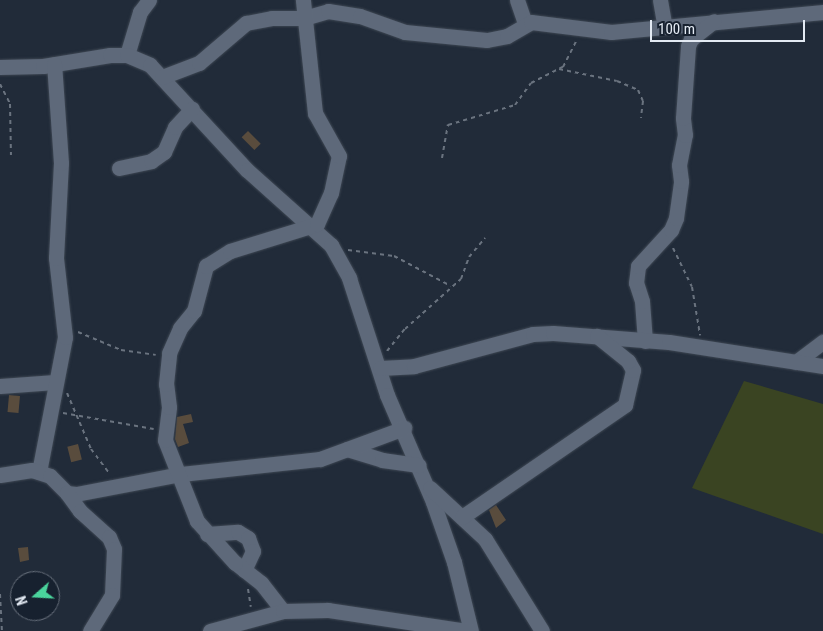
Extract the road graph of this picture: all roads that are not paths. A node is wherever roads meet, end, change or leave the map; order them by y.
1 (149, 0) edge
2 (303, 0) edge
3 (516, 0) edge
4 (660, 0) edge
5 (809, 6) edge
6 (823, 12) edge
7 (304, 18) junction
8 (716, 20) junction
9 (525, 23) junction
10 (665, 27) junction
11 (126, 54) junction
12 (54, 64) junction
13 (0, 67) edge
14 (162, 77) junction
15 (192, 109) junction
16 (120, 168) dead end
17 (312, 226) junction
18 (597, 336) junction
19 (645, 341) junction
20 (823, 342) edge
21 (796, 362) junction
22 (823, 366) edge
23 (383, 368) junction
24 (58, 377) junction
25 (0, 386) edge
26 (404, 428) junction
27 (347, 449) junction
28 (419, 465) junction
29 (39, 472) junction
30 (182, 474) junction
31 (0, 475) edge
32 (427, 486) junction
33 (67, 493) junction
34 (462, 518) junction
35 (207, 534) junction
36 (246, 571) junction
37 (283, 611) junction
38 (396, 627) edge
39 (444, 630) edge
40 (90, 631) edge
41 (210, 631) edge
42 (469, 631) edge
43 (542, 631) edge

1 - 11 street
2 - 7 street
3 - 9 street
4 - 10 street
5 - 6 street
5 - 8 street
7 - 9 street
7 - 14 street
7 - 17 street
8 - 10 street
8 - 19 street
9 - 10 street
11 - 12 street
11 - 14 street
12 - 13 street
12 - 24 street
14 - 15 street
15 - 16 street
15 - 17 street
17 - 23 street
17 - 30 street
18 - 19 street
18 - 23 street
18 - 34 street
19 - 21 street
20 - 21 street
21 - 22 street
23 - 26 street
24 - 25 street
24 - 29 street
26 - 27 street
26 - 28 street
27 - 28 street
27 - 30 street
28 - 32 street
29 - 31 street
29 - 33 street
30 - 33 street
30 - 35 street
32 - 34 street
32 - 42 street
33 - 40 street
34 - 43 street
35 - 36 street
35 - 36 street
36 - 37 street
37 - 38 street
37 - 41 street
38 - 39 street
39 - 42 street

